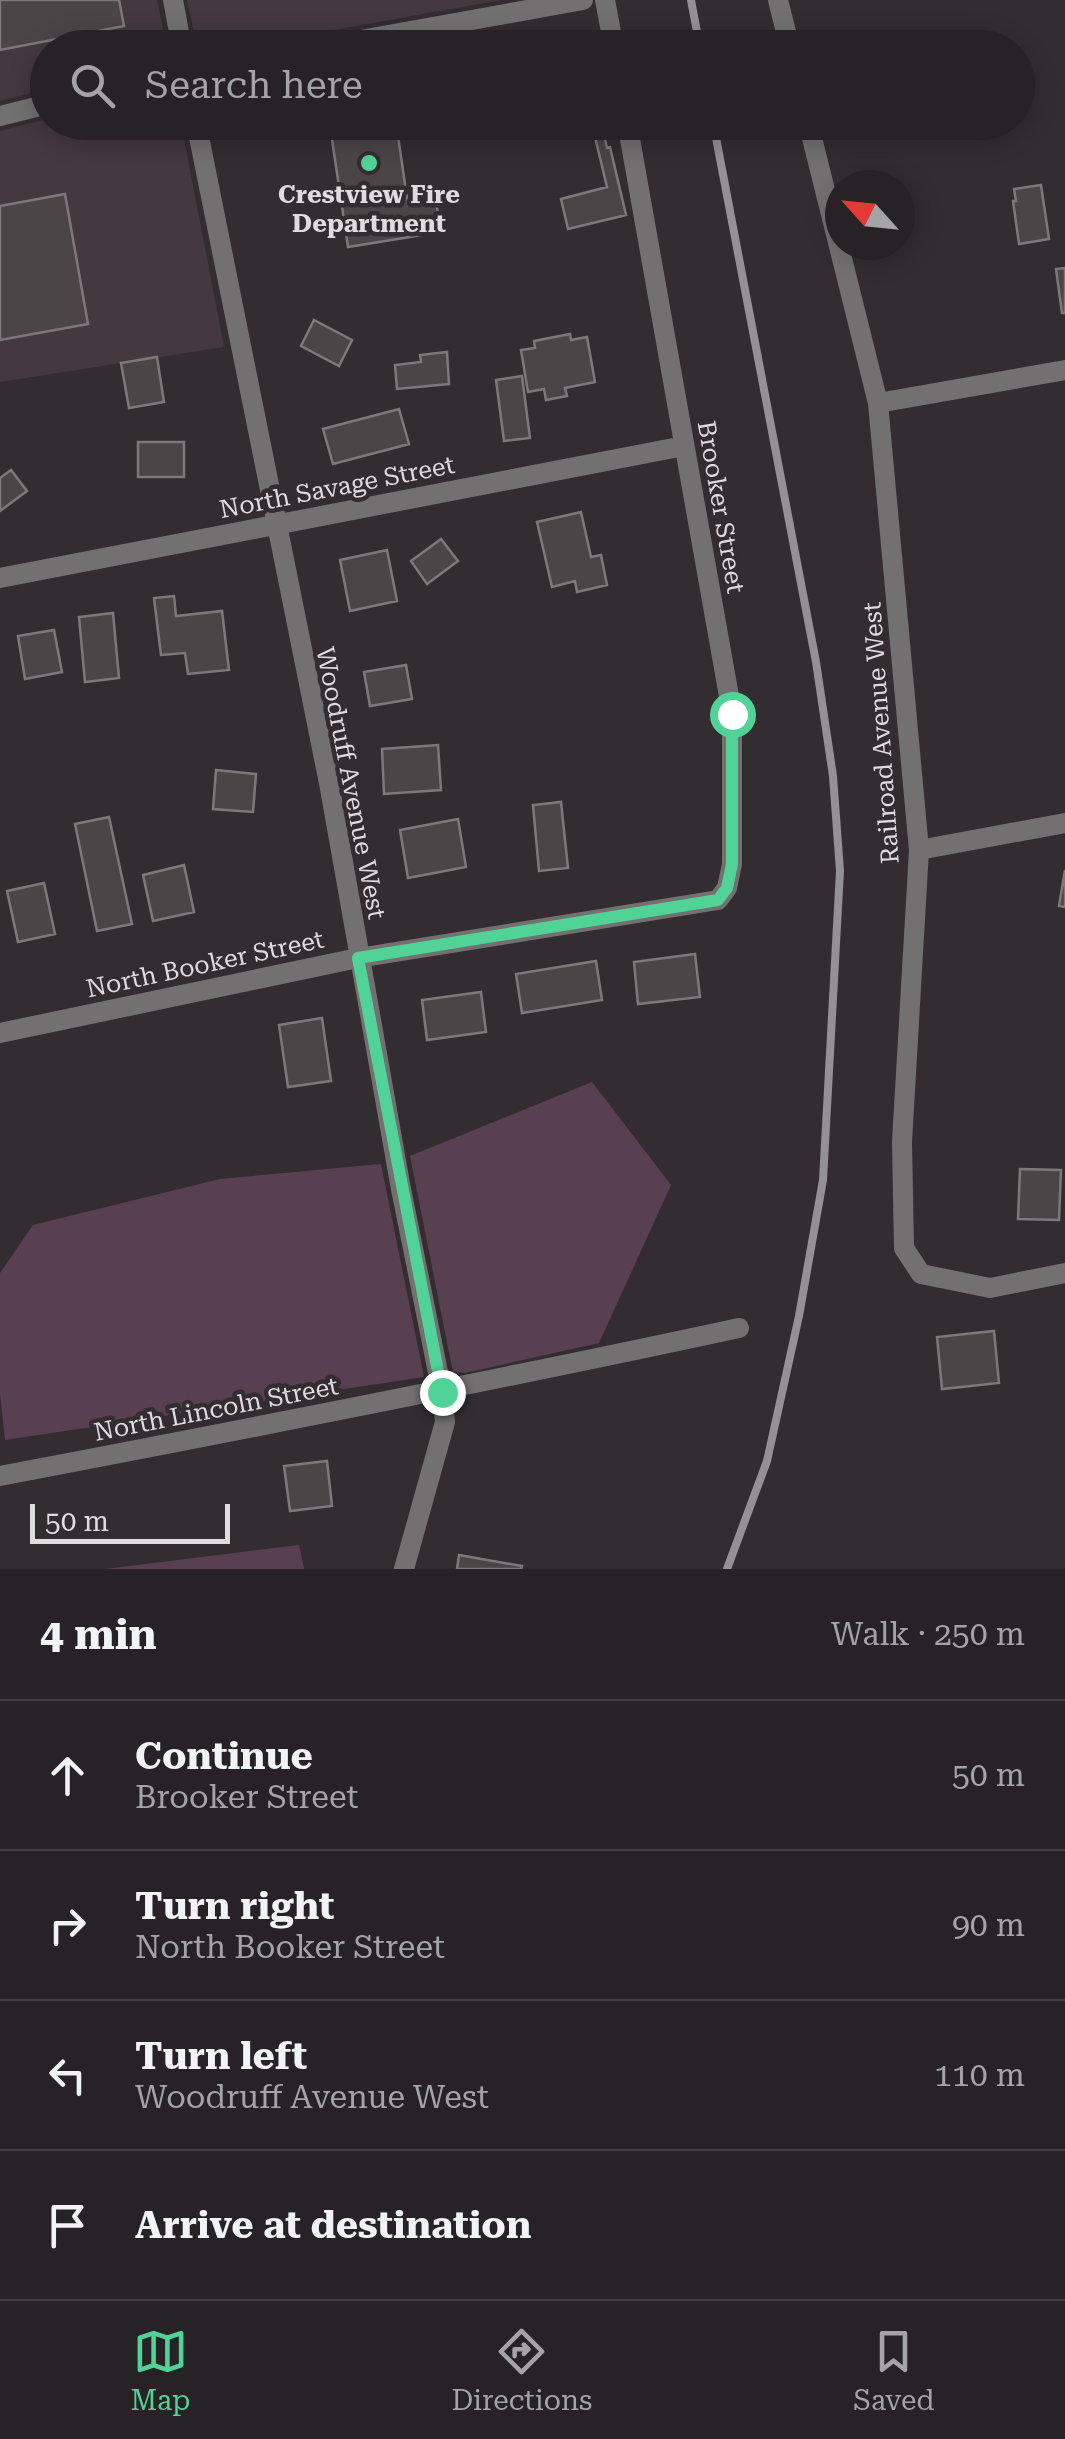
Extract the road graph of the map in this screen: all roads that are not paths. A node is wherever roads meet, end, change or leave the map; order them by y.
1 (173, 0) edge
2 (583, 0) edge
3 (605, 0) edge
4 (778, 0) edge
5 (179, 30) edge
6 (416, 30) edge
7 (611, 30) edge
8 (786, 30) edge
9 (30, 108) edge
10 (0, 116) edge
11 (200, 140) edge
12 (630, 140) edge
13 (812, 140) edge
14 (1065, 370) edge
15 (878, 403) junction
16 (684, 446) junction
17 (275, 524) junction
18 (0, 578) edge
19 (1065, 823) edge
20 (919, 850) junction
21 (718, 900) joint
22 (358, 958) junction
23 (0, 1033) edge
24 (1065, 1273) edge
25 (739, 1328) dead end
26 (442, 1392) junction
27 (0, 1476) edge
28 (404, 1569) edge

1 - 5 street
2 - 6 street
3 - 7 street
4 - 8 street
9 - 10 street
11 - 17 street, Woodruff Avenue West
12 - 16 street, Brooker Street
13 - 15 street, Railroad Avenue West
14 - 15 street
15 - 20 street, Railroad Avenue West
16 - 17 street, North Savage Street
16 - 21 street, Brooker Street
17 - 18 street, North Savage Street
17 - 22 street, Woodruff Avenue West
19 - 20 street
20 - 24 street, Railroad Avenue West
21 - 22 street, North Booker Street
22 - 23 street, North Booker Street
22 - 26 street, Woodruff Avenue West
25 - 26 street, North Lincoln Street
26 - 27 street, North Lincoln Street
26 - 28 street, Woodruff Avenue West

